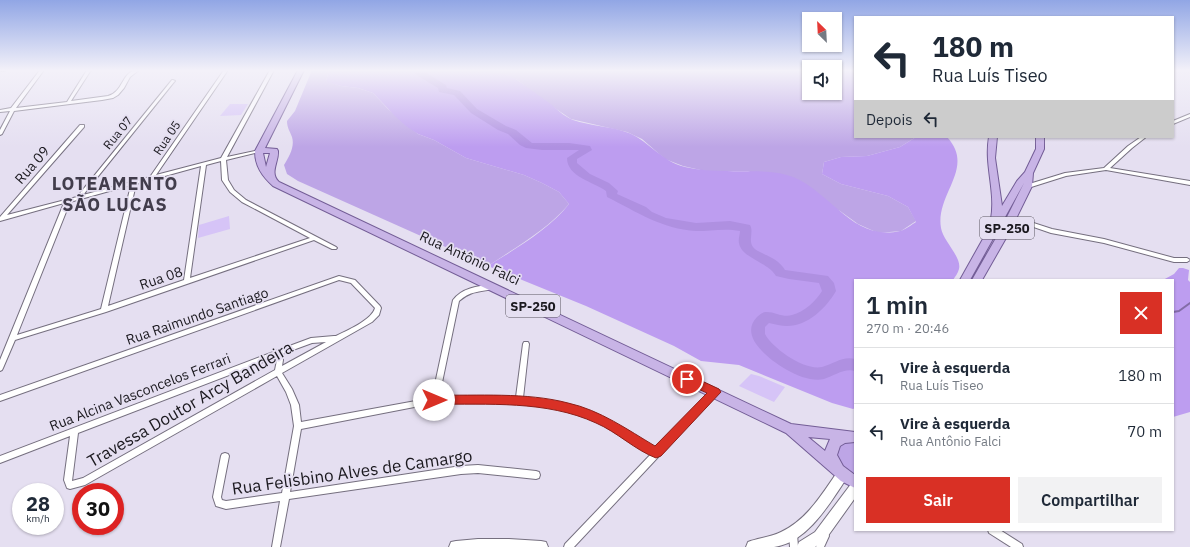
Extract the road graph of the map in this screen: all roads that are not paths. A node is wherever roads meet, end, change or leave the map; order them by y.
1 (23, 96) edge
2 (73, 96) edge
3 (114, 96) edge
4 (161, 96) edge
5 (209, 96) edge
6 (258, 96) edge
7 (288, 96) edge
8 (68, 103) junction
9 (13, 109) junction
10 (0, 111) edge
11 (1190, 115) edge
12 (1174, 123) edge
13 (82, 126) dead end
14 (0, 134) edge
15 (993, 138) edge
16 (1040, 138) edge
17 (1143, 138) edge
18 (259, 152) junction
19 (223, 159) junction
20 (204, 164) junction
21 (1106, 169) junction
22 (1028, 173) junction
23 (152, 178) junction
24 (134, 183) junction
25 (1190, 183) edge
26 (276, 184) junction
27 (1028, 186) junction
28 (996, 187) junction
29 (79, 197) junction
30 (68, 200) junction
31 (1007, 206) junction
32 (1012, 218) junction
33 (0, 219) edge
34 (994, 227) junction
35 (315, 238) junction
36 (996, 246) junction
37 (334, 248) dead end
38 (1187, 260) dead end
39 (965, 279) edge
40 (979, 279) edge
41 (187, 281) junction
42 (493, 287) junction
43 (104, 310) junction
44 (370, 320) joint
45 (14, 338) junction
46 (336, 338) junction
47 (526, 344) dead end
48 (278, 353) junction
49 (0, 368) edge
50 (278, 372) junction
51 (715, 392) junction
52 (0, 398) edge
53 (434, 400) junction
54 (519, 400) junction
55 (298, 426) junction
56 (790, 429) junction
57 (75, 431) junction
58 (851, 437) edge
59 (656, 453) junction
60 (225, 456) dead end
61 (0, 460) edge
62 (839, 472) junction
63 (536, 475) dead end
64 (854, 481) edge
65 (854, 489) edge
66 (286, 496) junction
67 (829, 524) junction
68 (994, 531) edge
69 (793, 541) edge
70 (276, 547) edge
71 (456, 547) edge
72 (541, 547) edge
73 (568, 547) edge
74 (753, 547) edge
75 (804, 547) edge
76 (820, 547) edge
77 (1019, 547) edge

1 - 9 street
2 - 8 street
3 - 8 street
4 - 29 street, Rua 07
5 - 23 street, Rua 05
6 - 19 street
7 - 18 main road
8 - 9 street
9 - 10 street
9 - 14 street
11 - 12 street
13 - 33 street, Rua 09
15 - 28 main road
16 - 22 main road, SP-250
17 - 21 street
18 - 19 street
18 - 26 main road, Rua Antônio Falci / SP-250
18 - 26 main road
19 - 20 street
19 - 35 street
20 - 23 street
20 - 41 street
21 - 25 street
21 - 27 street
22 - 27 main road, SP-250
22 - 31 main road, SP-250
23 - 24 street
24 - 29 street
24 - 43 street
26 - 42 main road, Rua Antônio Falci / SP-250
27 - 32 main road, SP-250
28 - 31 main road
28 - 34 main road
29 - 30 street
30 - 33 street
30 - 45 street
31 - 34 main road, SP-250
31 - 36 main road
32 - 36 main road, SP-250
32 - 38 street
34 - 39 main road, SP-250
35 - 37 street
35 - 41 street, Rua 08
36 - 40 main road, SP-250
41 - 43 street, Rua 08
42 - 51 main road, Rua Antônio Falci / SP-250
42 - 53 street
43 - 45 street, Rua 08
44 - 46 street, Travessa Doutor Arcy Bandeira
44 - 52 street, Rua Raimundo Santiago
45 - 49 street
46 - 48 street, Rua Alcina Vasconcelos Ferrari
46 - 50 street, Travessa Doutor Arcy Bandeira
47 - 54 street
48 - 50 street
48 - 57 street, Rua Alcina Vasconcelos Ferrari
50 - 55 street
50 - 57 street, Travessa Doutor Arcy Bandeira
51 - 56 main road, Rua Antônio Falci / SP-250
51 - 59 street
53 - 54 street
53 - 55 street
54 - 59 street
55 - 66 street
56 - 58 main road, Rua Antônio Falci / SP-250
56 - 62 main road, Rua Antônio Falci / SP-250
57 - 61 street, Rua Alcina Vasconcelos Ferrari
58 - 62 main road, SP-250
59 - 73 street
60 - 66 street, Rua Felisbino Alves de Camargo
62 - 64 main road, SP-250
62 - 69 main road
63 - 66 street, Rua Felisbino Alves de Camargo
65 - 67 main road
66 - 70 street
67 - 75 main road
67 - 76 street
68 - 77 street
69 - 74 main road
71 - 72 main road

